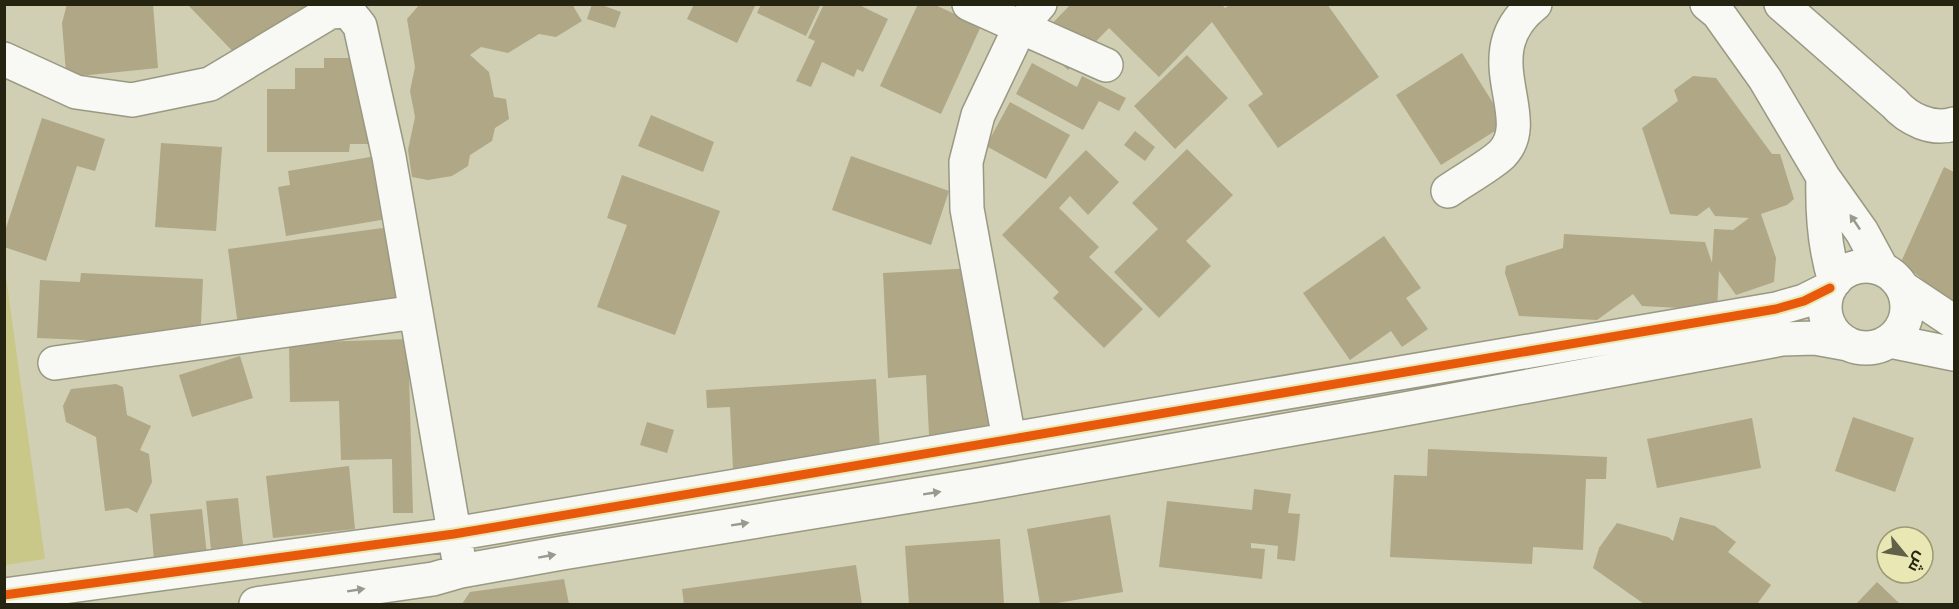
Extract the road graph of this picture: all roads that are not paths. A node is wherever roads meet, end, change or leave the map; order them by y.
1 (969, 4) edge
2 (1536, 4) edge
3 (1707, 4) edge
4 (1781, 4) edge
5 (355, 8) edge
6 (1030, 16) edge
7 (4, 59) edge
8 (1106, 65) dead end
9 (1954, 124) edge
10 (1823, 177) junction
11 (1448, 191) dead end
12 (1893, 278) junction
13 (1832, 285) junction
14 (416, 312) junction
15 (1954, 322) edge
16 (1890, 341) junction
17 (1848, 344) junction
18 (1954, 354) edge
19 (55, 363) dead end
20 (1009, 439) junction
21 (454, 534) junction
22 (440, 585) edge
23 (4, 595) edge
24 (256, 604) edge

1 - 6 street
2 - 11 street
3 - 10 street
4 - 9 street
5 - 7 street
5 - 14 street
6 - 8 street
6 - 20 street
12 -> 10 street
10 - 13 street
12 - 13 street
12 - 15 street
12 - 16 street
13 - 17 street
13 - 20 street
14 - 19 street
14 - 21 street
16 - 17 street
16 - 18 street
22 -> 17 street
20 - 21 street
21 - 22 street
21 - 23 street
24 -> 22 street

